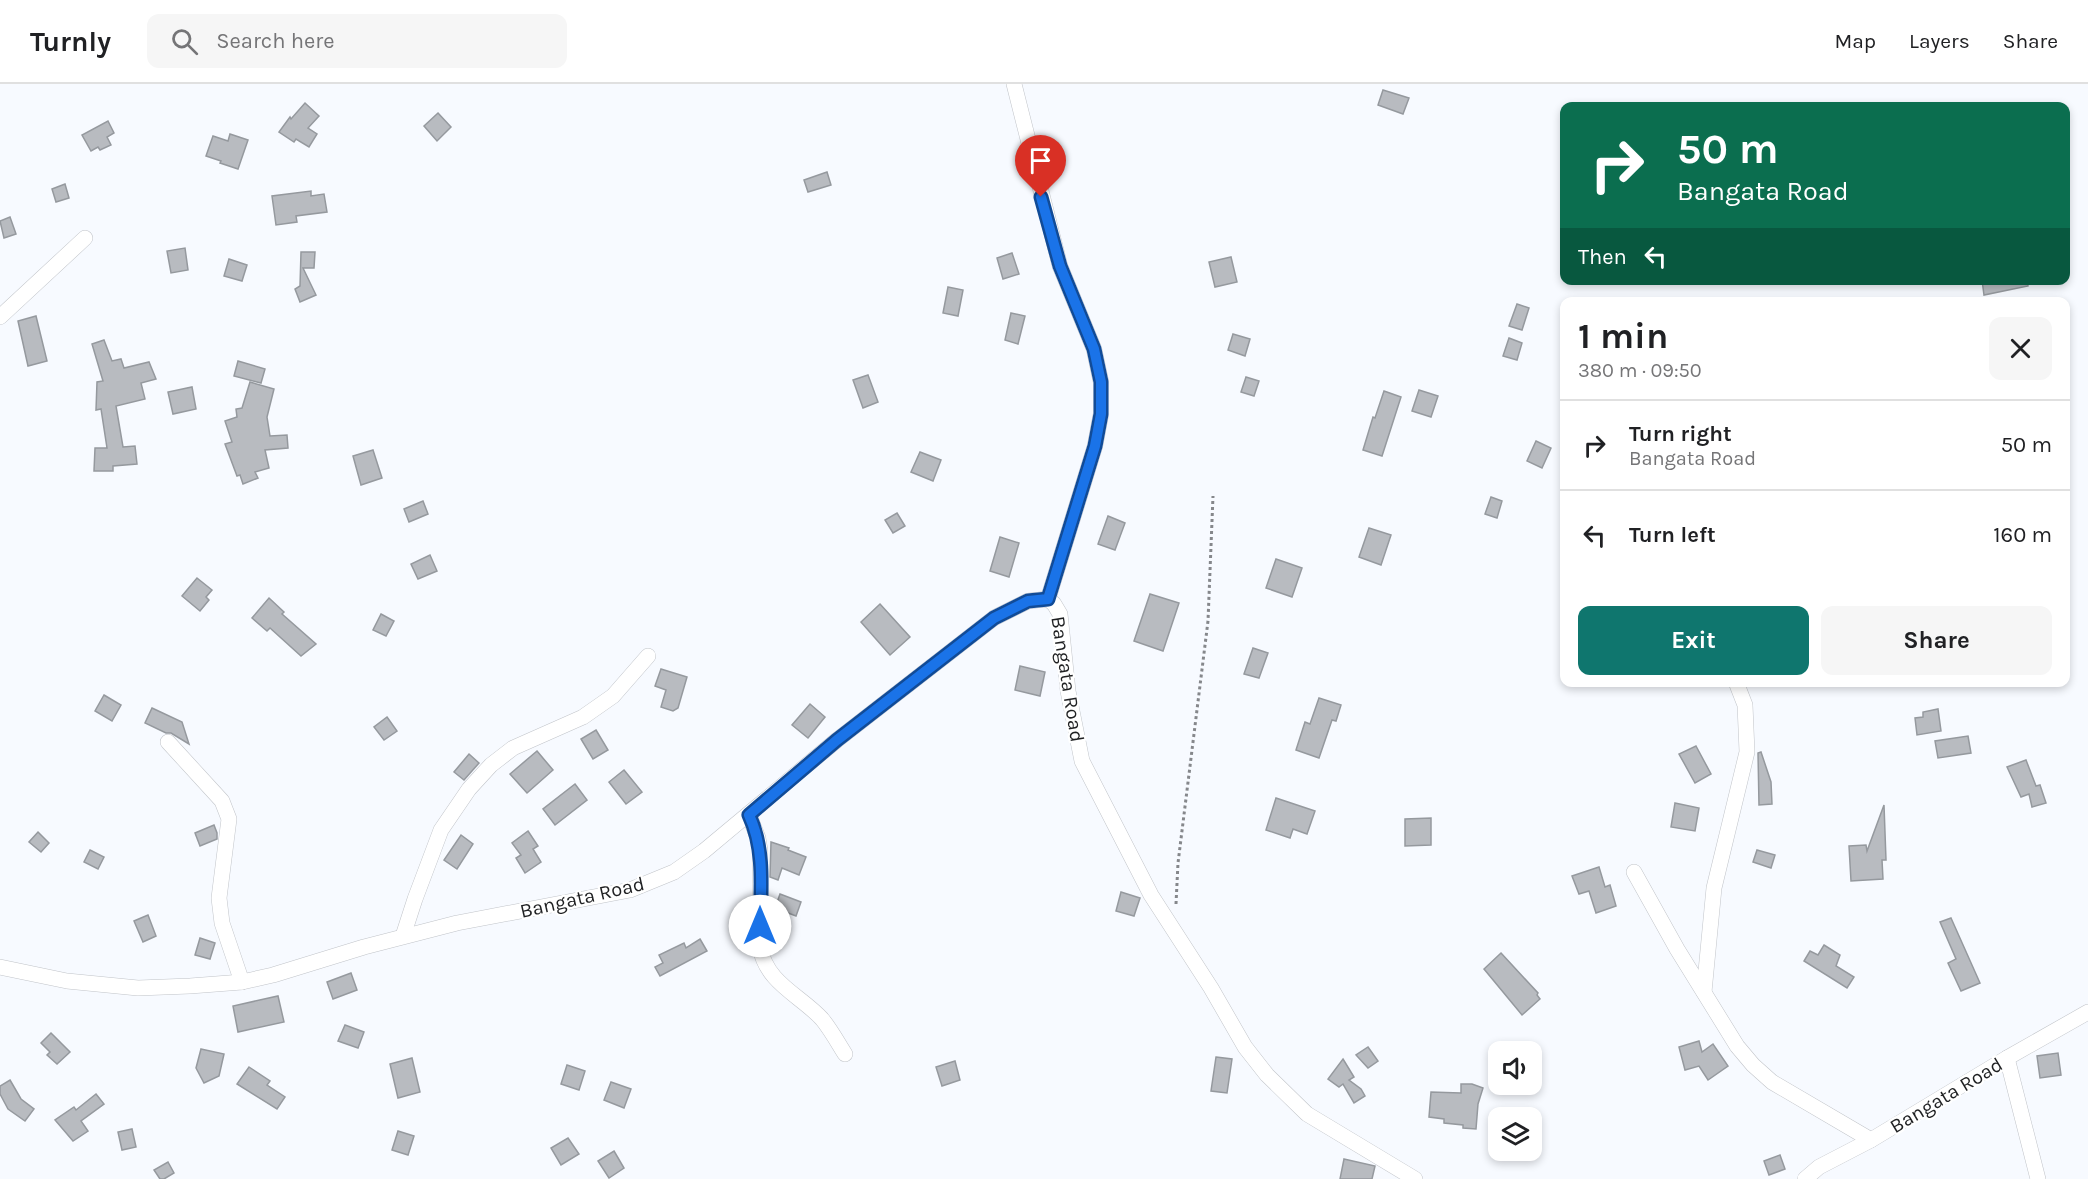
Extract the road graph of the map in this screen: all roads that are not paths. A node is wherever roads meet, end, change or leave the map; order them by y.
1 (1014, 84) edge
2 (85, 238) dead end
3 (0, 317) edge
4 (1048, 599) junction
5 (648, 656) dead end
6 (1738, 687) edge
7 (168, 742) dead end
8 (749, 815) junction
9 (1634, 872) dead end
10 (403, 936) junction
11 (0, 967) edge
12 (242, 982) junction
13 (1704, 992) junction
14 (2088, 1012) edge
15 (845, 1054) dead end
16 (2007, 1058) junction
17 (1871, 1140) junction
18 (1415, 1179) edge
19 (1805, 1179) edge
20 (2038, 1179) edge

1 - 4 street
2 - 3 street
4 - 8 street, Bangata Road
4 - 18 street, Bangata Road
5 - 10 street
6 - 13 street
7 - 12 street
8 - 10 street, Bangata Road
8 - 15 street
9 - 13 street
10 - 12 street, Bangata Road
11 - 12 street, Bangata Road
13 - 17 street
14 - 16 street, Bangata Road
16 - 17 street, Bangata Road
16 - 20 street
17 - 19 street, Bangata Road

